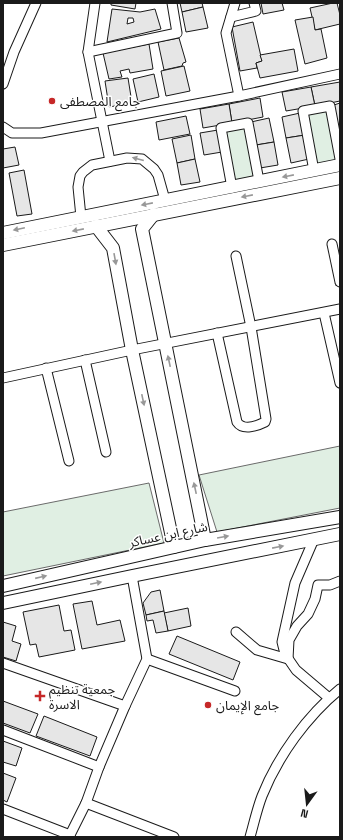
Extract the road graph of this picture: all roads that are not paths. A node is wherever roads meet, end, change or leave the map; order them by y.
1 (36, 3) edge
2 (95, 3) edge
3 (172, 3) edge
4 (235, 3) edge
5 (254, 3) edge
6 (231, 17) junction
7 (88, 52) junction
8 (340, 74) edge
9 (3, 84) edge
10 (239, 96) junction
11 (102, 121) junction
12 (3, 127) edge
13 (340, 158) edge
14 (110, 161) junction
15 (340, 165) edge
16 (314, 171) junction
17 (340, 178) edge
18 (259, 181) junction
19 (232, 188) junction
20 (166, 200) junction
21 (154, 214) junction
22 (81, 216) junction
23 (96, 226) junction
24 (3, 233) edge
25 (332, 244) dead end
26 (3, 245) edge
27 (236, 256) dead end
28 (340, 282) edge
29 (340, 309) edge
30 (324, 312) junction
31 (251, 327) junction
32 (217, 333) junction
33 (165, 344) junction
34 (132, 350) junction
35 (85, 360) junction
36 (46, 368) junction
37 (3, 378) edge
38 (340, 383) edge
39 (106, 452) dead end
40 (69, 461) dead end
41 (340, 517) edge
42 (340, 534) edge
43 (314, 539) junction
44 (205, 540) junction
45 (174, 547) junction
46 (132, 576) junction
47 (340, 581) edge
48 (3, 586) edge
49 (3, 603) edge
50 (236, 632) dead end
51 (147, 659) junction
52 (288, 659) junction
53 (3, 663) edge
54 (340, 689) edge
55 (235, 691) dead end
56 (329, 698) junction
57 (125, 706) junction
58 (3, 730) edge
59 (99, 767) junction
60 (86, 803) junction
61 (3, 809) edge
62 (69, 836) edge
63 (174, 837) edge
64 (250, 837) edge

1 - 9 street
2 - 7 street
3 - 7 street
4 - 6 street
5 - 6 street
6 - 10 street
7 - 11 street
8 - 10 street
10 - 11 street
11 - 12 street
11 - 14 street
13 - 16 street
20 -> 14 street
14 - 22 street
15 - 16 main road
16 -> 18 main road
17 -> 21 main road
18 - 19 main road
18 - 19 street
19 - 20 main road
20 -> 22 main road
21 - 23 main road
21 - 33 main road
22 -> 24 main road
23 -> 26 main road
23 -> 34 main road
25 - 28 street
27 - 31 street
29 - 30 street
30 - 31 street
30 - 38 street
31 - 32 street
31 - 32 street
32 - 33 street
33 - 34 street
44 -> 33 main road
34 - 35 street
34 -> 45 main road
35 - 36 street
35 - 39 street
36 - 37 street
36 - 40 street
44 -> 41 main road, شارع ابن عساكر
42 - 43 main road
46 -> 43 main road
43 - 52 street
44 - 45 main road, شارع ابن عساكر
48 -> 45 main road, شارع ابن عساكر
49 -> 46 main road
46 - 51 street
47 - 52 street
50 - 52 street
51 - 55 street
51 - 57 street
52 - 56 street
53 - 57 street
54 - 56 street
56 - 64 street
57 - 59 street
58 - 59 street
59 - 60 street
60 - 62 street
60 - 63 street
61 - 62 street

